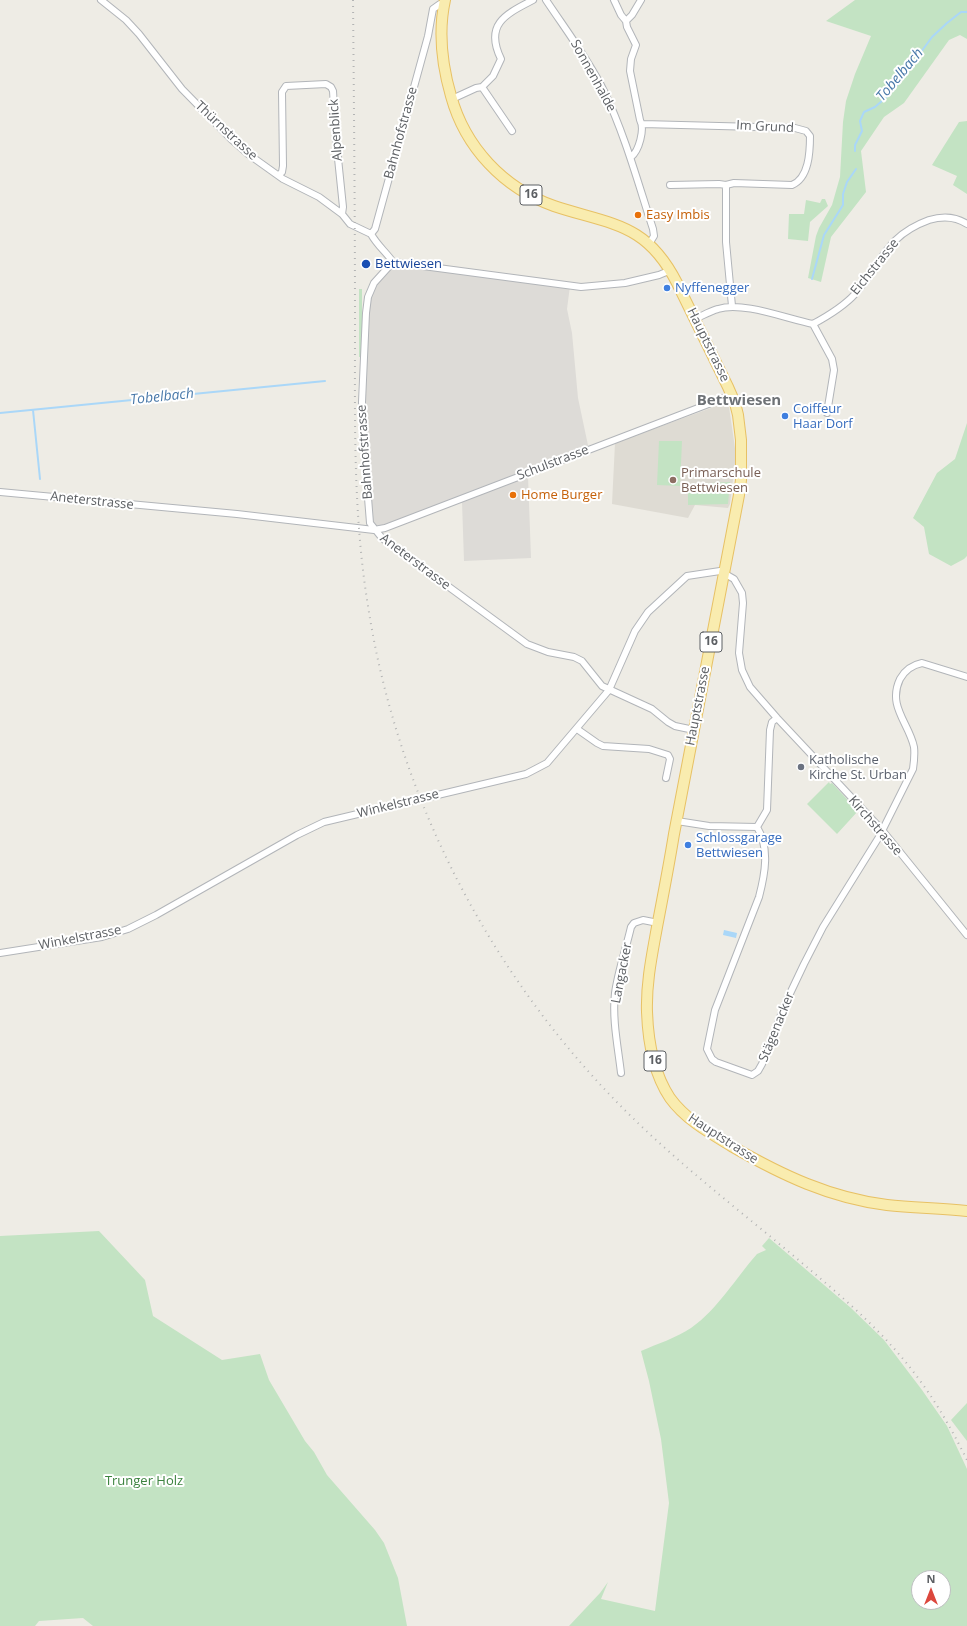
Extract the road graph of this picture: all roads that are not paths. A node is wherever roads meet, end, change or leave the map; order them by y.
1 (101, 0) edge
2 (533, 0) edge
3 (546, 0) edge
4 (614, 0) edge
5 (641, 0) edge
6 (444, 2) edge
7 (626, 20) junction
8 (482, 87) junction
9 (452, 99) junction
10 (642, 124) junction
11 (512, 131) dead end
12 (631, 157) junction
13 (279, 175) junction
14 (670, 185) dead end
15 (726, 185) junction
16 (342, 214) junction
17 (967, 224) edge
18 (371, 234) junction
19 (649, 244) junction
20 (392, 262) junction
21 (671, 270) junction
22 (732, 306) junction
23 (695, 320) junction
24 (813, 324) junction
25 (732, 395) junction
26 (827, 413) dead end
27 (0, 492) edge
28 (374, 530) junction
29 (724, 574) junction
30 (967, 677) edge
31 (609, 690) junction
32 (777, 718) junction
33 (577, 728) junction
34 (694, 730) junction
35 (666, 778) dead end
36 (677, 820) junction
37 (757, 827) junction
38 (882, 830) junction
39 (658, 923) junction
40 (967, 935) edge
41 (0, 953) edge
42 (621, 1073) dead end
43 (967, 1211) edge

1 - 13 street, Thürnstrasse
2 - 8 street
3 - 12 street, Sonnenhalde
4 - 7 street, Sonnenhalde
5 - 7 street
6 - 9 main road, Hauptstrasse / 16
6 - 18 street, Bahnhofstrasse
7 - 10 street, Sonnenhalde
8 - 9 street
8 - 11 street
9 - 19 main road, Hauptstrasse / 16
10 - 12 street, Sonnenhalde
10 - 15 street, Im Grund
12 - 19 street, Sonnenhalde
13 - 16 street, Thürnstrasse
13 - 16 street, Alpenblick
14 - 15 street, Im Grund
15 - 22 street
16 - 18 street, Thürnstrasse
17 - 24 street, Eichstrasse
18 - 20 street
19 - 21 main road, Hauptstrasse / 16
20 - 21 street
20 - 28 street, Bahnhofstrasse
21 - 23 main road, Hauptstrasse / 16
22 - 23 street
22 - 24 street
23 - 25 main road, Hauptstrasse / 16
24 - 26 street
25 - 28 street, Schulstrasse
25 - 29 main road, Hauptstrasse / 16
27 - 28 street, Aneterstrasse
28 - 31 street, Aneterstrasse
29 - 31 street, Winkelstrasse
29 - 32 street, Kirchstrasse
29 - 34 main road, Hauptstrasse / 16
30 - 38 street
31 - 33 street, Winkelstrasse
31 - 34 street, Aneterstrasse
32 - 37 street
32 - 38 street, Kirchstrasse
33 - 35 street
33 - 41 street, Winkelstrasse
34 - 36 main road, Hauptstrasse / 16
36 - 37 street
36 - 39 main road, Hauptstrasse / 16
37 - 38 street, Stägenacker
38 - 40 street, Kirchstrasse
39 - 42 street, Langacker
39 - 43 main road, Hauptstrasse / 16

